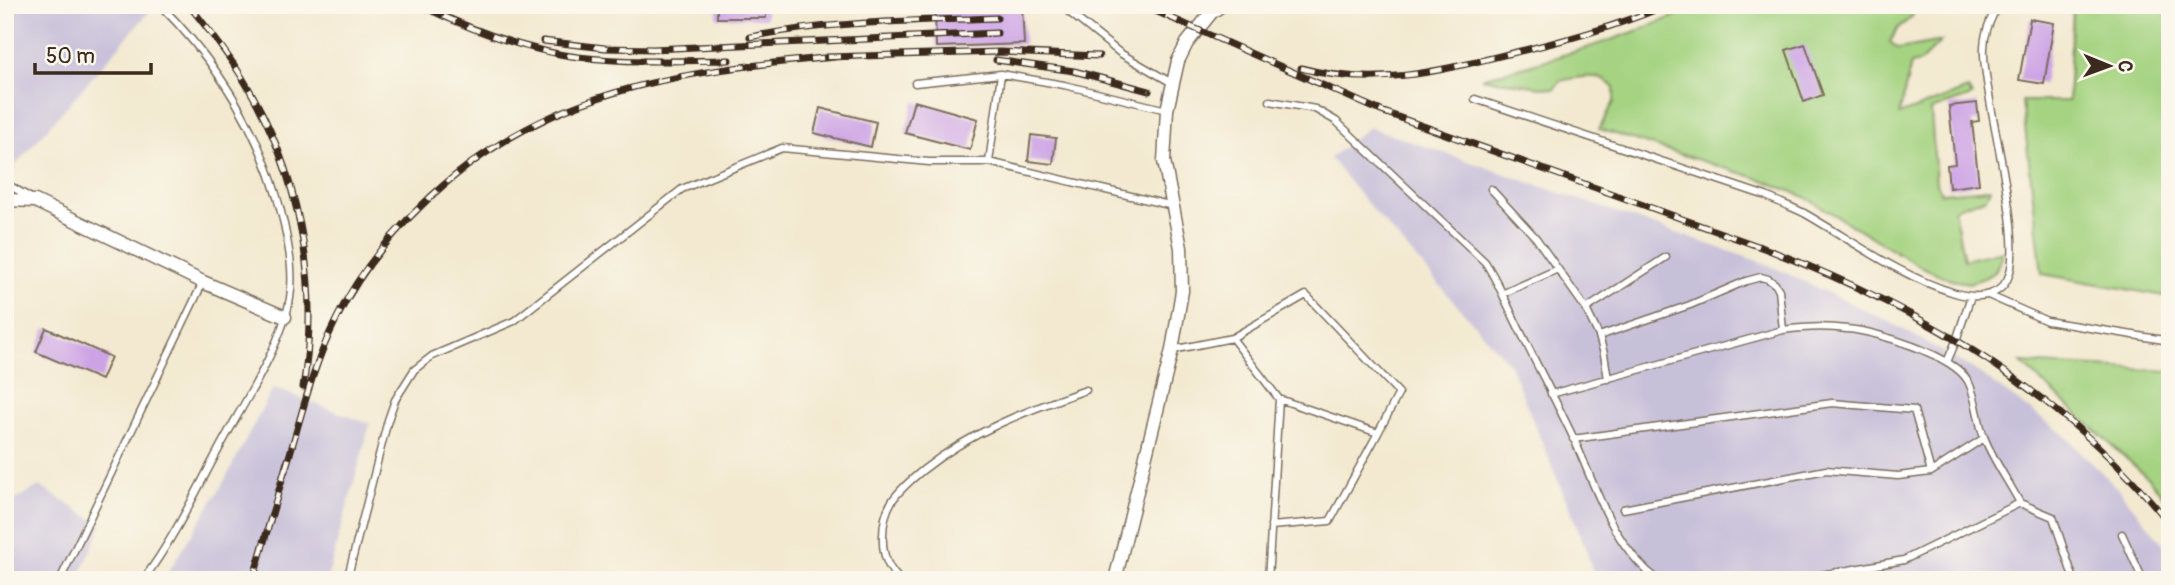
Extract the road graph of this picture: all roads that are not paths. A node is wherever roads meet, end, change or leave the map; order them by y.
1 (160, 5) edge
2 (1060, 5) edge
3 (1223, 5) edge
4 (1999, 5) edge
5 (1001, 75) junction
6 (915, 83) dead end
7 (1172, 83) junction
8 (1475, 99) dead end
9 (1270, 101) dead end
10 (1167, 110) junction
11 (989, 162) junction
12 (5, 183) edge
13 (1491, 189) dead end
14 (5, 200) edge
15 (35, 201) junction
16 (1174, 206) junction
17 (1666, 257) dead end
18 (1558, 269) junction
19 (204, 282) junction
20 (1504, 293) junction
21 (1988, 295) junction
22 (1971, 296) junction
23 (1586, 309) junction
24 (285, 317) junction
25 (1783, 330) junction
26 (1599, 337) junction
27 (1232, 338) junction
28 (2170, 341) edge
29 (1172, 350) junction
30 (1947, 362) junction
31 (1608, 379) junction
32 (1086, 390) dead end
33 (1551, 394) junction
34 (1279, 399) junction
35 (1378, 433) junction
36 (1984, 438) junction
37 (1573, 439) junction
38 (1931, 472) junction
39 (2020, 503) junction
40 (1623, 509) dead end
41 (1271, 526) junction
42 (2122, 534) dead end
43 (60, 580) edge
44 (143, 580) edge
45 (347, 580) edge
46 (900, 580) edge
47 (1115, 580) edge
48 (1268, 580) edge
49 (1658, 580) edge
50 (1794, 580) edge
51 (2074, 580) edge
52 (2143, 580) edge

1 - 24 lane
2 - 7 lane
3 - 7 street
4 - 21 lane
5 - 6 lane
5 - 10 lane
5 - 11 lane
7 - 10 street
8 - 22 lane
9 - 20 lane
10 - 16 street
11 - 16 lane
11 - 45 lane
12 - 15 lane
13 - 18 lane
14 - 15 street
15 - 19 street
16 - 29 street
17 - 23 lane
18 - 20 lane
18 - 23 lane
19 - 24 street
19 - 43 lane
20 - 33 lane
21 - 22 lane
21 - 28 lane
22 - 30 lane
23 - 26 lane
24 - 44 lane
25 - 26 lane
25 - 30 lane
25 - 31 lane
26 - 31 lane
27 - 29 lane
27 - 34 lane
27 - 35 lane
29 - 47 street
30 - 36 lane
31 - 33 lane
32 - 46 lane
33 - 37 lane
34 - 35 lane
34 - 41 lane
35 - 41 lane
36 - 38 lane
36 - 39 lane
37 - 38 lane
37 - 49 lane
38 - 40 lane
39 - 50 lane
39 - 51 lane
41 - 48 lane
42 - 52 lane

